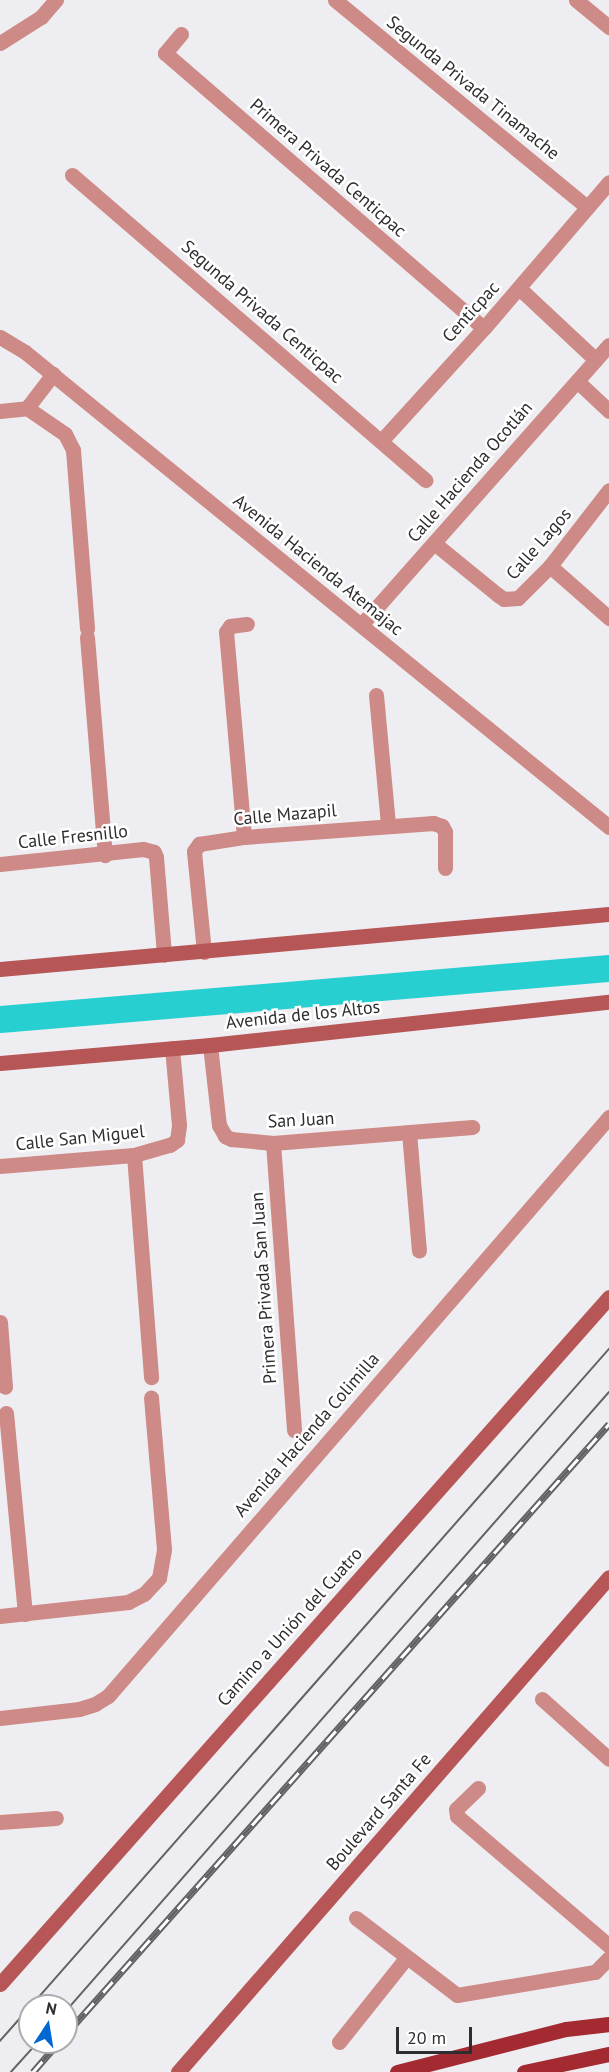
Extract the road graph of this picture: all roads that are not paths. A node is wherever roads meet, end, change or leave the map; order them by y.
1 (56, 0) edge
2 (335, 0) edge
3 (576, 0) edge
4 (609, 27) edge
5 (181, 34) dead end
6 (2, 42) edge
7 (0, 57) edge
8 (72, 175) dead end
9 (609, 182) edge
10 (587, 207) junction
11 (519, 288) junction
12 (484, 328) junction
13 (0, 337) edge
14 (609, 345) edge
15 (596, 360) junction
16 (53, 374) junction
17 (577, 381) junction
18 (27, 408) junction
19 (0, 411) edge
20 (609, 411) edge
21 (382, 440) junction
22 (424, 480) dead end
23 (609, 490) edge
24 (434, 543) junction
25 (550, 566) junction
26 (609, 618) edge
27 (247, 624) dead end
28 (361, 626) junction
29 (376, 695) dead end
30 (388, 825) junction
31 (609, 827) edge
32 (244, 837) junction
33 (105, 855) junction
34 (0, 864) edge
35 (445, 868) dead end
36 (609, 914) edge
37 (204, 952) junction
38 (164, 955) junction
39 (0, 969) edge
40 (609, 1002) edge
41 (210, 1045) junction
42 (172, 1048) junction
43 (0, 1063) edge
44 (609, 1117) edge
45 (472, 1127) dead end
46 (409, 1132) junction
47 (273, 1143) junction
48 (134, 1155) junction
49 (0, 1166) edge
50 (419, 1251) dead end
51 (609, 1297) edge
52 (0, 1322) edge
53 (151, 1377) dead end
54 (5, 1387) dead end
55 (151, 1398) dead end
56 (6, 1413) dead end
57 (294, 1430) dead end
58 (609, 1577) edge
59 (25, 1614) junction
60 (0, 1616) edge
61 (542, 1699) dead end
62 (0, 1718) edge
63 (609, 1759) edge
64 (478, 1788) dead end
65 (56, 1818) dead end
66 (0, 1822) edge
67 (356, 1918) dead end
68 (609, 1946) edge
69 (406, 1958) junction
70 (609, 1958) edge
71 (0, 1984) edge
72 (609, 2024) edge
73 (339, 2042) dead end
74 (609, 2055) edge
75 (178, 2072) edge
76 (397, 2072) edge
77 (524, 2072) edge

1 - 6 street
2 - 10 street, Segunda Privada Tinamache
3 - 4 street
5 - 12 street, Primera Privada Centicpac
6 - 7 street
8 - 21 street, Segunda Privada Centicpac
9 - 10 street
10 - 11 street
11 - 12 street, Centicpac
11 - 15 street, Centicpac
12 - 21 street, Centicpac
13 - 16 street, Avenida Hacienda Atemajac
14 - 15 street, Calle Hacienda Ocotlán
15 - 17 street, Calle Hacienda Ocotlán
16 - 18 street
16 - 28 street, Avenida Hacienda Atemajac
17 - 20 street
17 - 24 street, Calle Hacienda Ocotlán
18 - 19 street
18 - 33 street
21 - 22 street, Segunda Privada Centicpac
23 - 25 street, Calle Lagos
24 - 25 street, Calle Lagos
24 - 28 street, Calle Hacienda Ocotlán
25 - 26 street
27 - 32 street
28 - 31 street, Avenida Hacienda Atemajac
29 - 30 street
30 - 32 street, Calle Mazapil
30 - 35 street, Calle Mazapil
32 - 37 street, Calle Mazapil
33 - 34 street, Calle Fresnillo
33 - 38 street, Calle Fresnillo
36 - 37 street
37 - 38 street
38 - 39 street
40 - 41 street, Avenida de los Altos
41 - 42 street, Avenida de los Altos
41 - 47 street, San Juan
42 - 43 street, Avenida de los Altos
42 - 48 street, Calle San Miguel
44 - 62 street, Avenida Hacienda Colimilla
45 - 46 street, San Juan
46 - 47 street, San Juan
46 - 50 street
47 - 57 street, Primera Privada San Juan
48 - 49 street, Calle San Miguel
48 - 53 street
51 - 71 street, Camino a Unión del Cuatro
52 - 54 street
55 - 59 street
56 - 59 street
58 - 75 street, Boulevard Santa Fe
59 - 60 street
61 - 63 street
64 - 68 street
65 - 66 street
67 - 69 street
69 - 70 street
69 - 73 street
72 - 76 main road
74 - 77 main road

